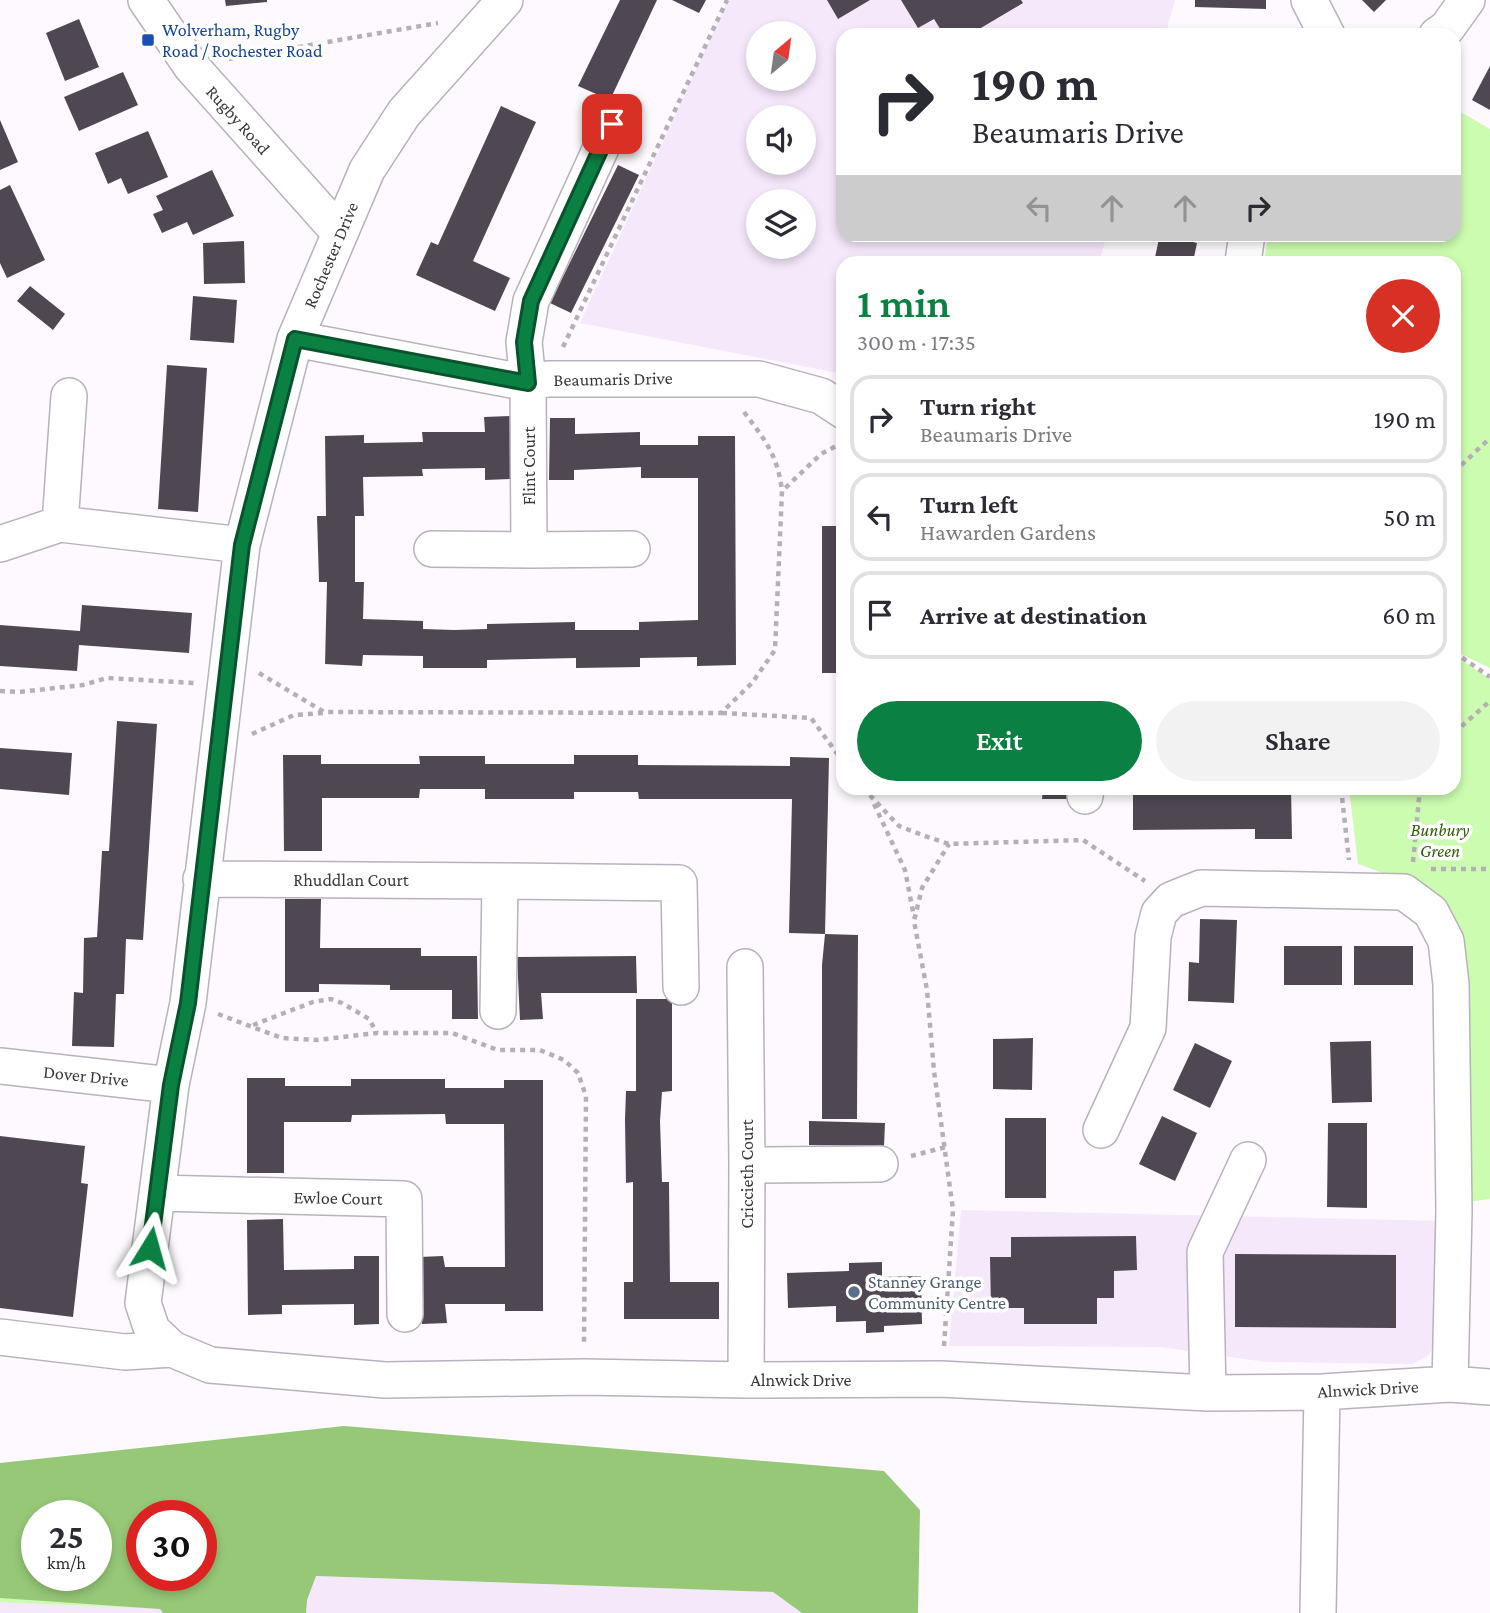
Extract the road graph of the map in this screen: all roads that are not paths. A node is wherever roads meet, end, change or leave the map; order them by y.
1 (146, 0) edge
2 (505, 0) edge
3 (1309, 0) edge
4 (1467, 0) edge
5 (1323, 28) edge
6 (1447, 28) edge
7 (612, 124) dead end
8 (339, 232) junction
9 (295, 339) junction
10 (538, 381) junction
11 (69, 396) dead end
12 (836, 406) edge
13 (60, 524) junction
14 (0, 544) edge
15 (242, 545) junction
16 (432, 549) dead end
17 (632, 549) dead end
18 (529, 550) junction
19 (201, 879) junction
20 (500, 881) junction
21 (745, 967) dead end
22 (681, 988) dead end
23 (498, 1011) dead end
24 (0, 1066) edge
25 (171, 1085) junction
26 (1101, 1130) dead end
27 (1248, 1160) dead end
28 (880, 1164) dead end
29 (747, 1165) junction
30 (158, 1193) junction
31 (143, 1303) joint
32 (405, 1314) dead end
33 (0, 1337) edge
34 (172, 1349) junction
35 (746, 1380) junction
36 (1450, 1384) junction
37 (1490, 1387) edge
38 (1322, 1392) junction
39 (1208, 1393) junction
40 (1325, 1606) edge

1 - 8 street, Rugby Road
2 - 8 street, Rochester Drive
3 - 5 street
4 - 6 street
7 - 10 street, Flint Court
8 - 9 street, Rochester Drive
9 - 10 street, Beaumaris Drive
9 - 15 street, Rochester Drive
10 - 12 street, Beaumaris Drive
10 - 18 street, Flint Court
11 - 13 street
13 - 14 street
13 - 15 street
15 - 19 street, Rochester Drive
16 - 18 street
17 - 18 street
19 - 20 street, Rhuddlan Court
19 - 25 street, Rochester Drive
20 - 22 street, Rhuddlan Court
20 - 23 street
21 - 29 street, Criccieth Court
24 - 25 street, Dover Drive
25 - 30 street, Rochester Drive
26 - 36 street
27 - 39 street
28 - 29 street
29 - 35 street, Criccieth Court
30 - 31 street, Rochester Drive
30 - 32 street, Ewloe Court
31 - 34 street, Alnwick Drive
33 - 34 street
34 - 35 street, Alnwick Drive
35 - 39 street, Alnwick Drive
36 - 37 street, Alnwick Drive
36 - 38 street, Alnwick Drive
38 - 39 street, Alnwick Drive
38 - 40 street

